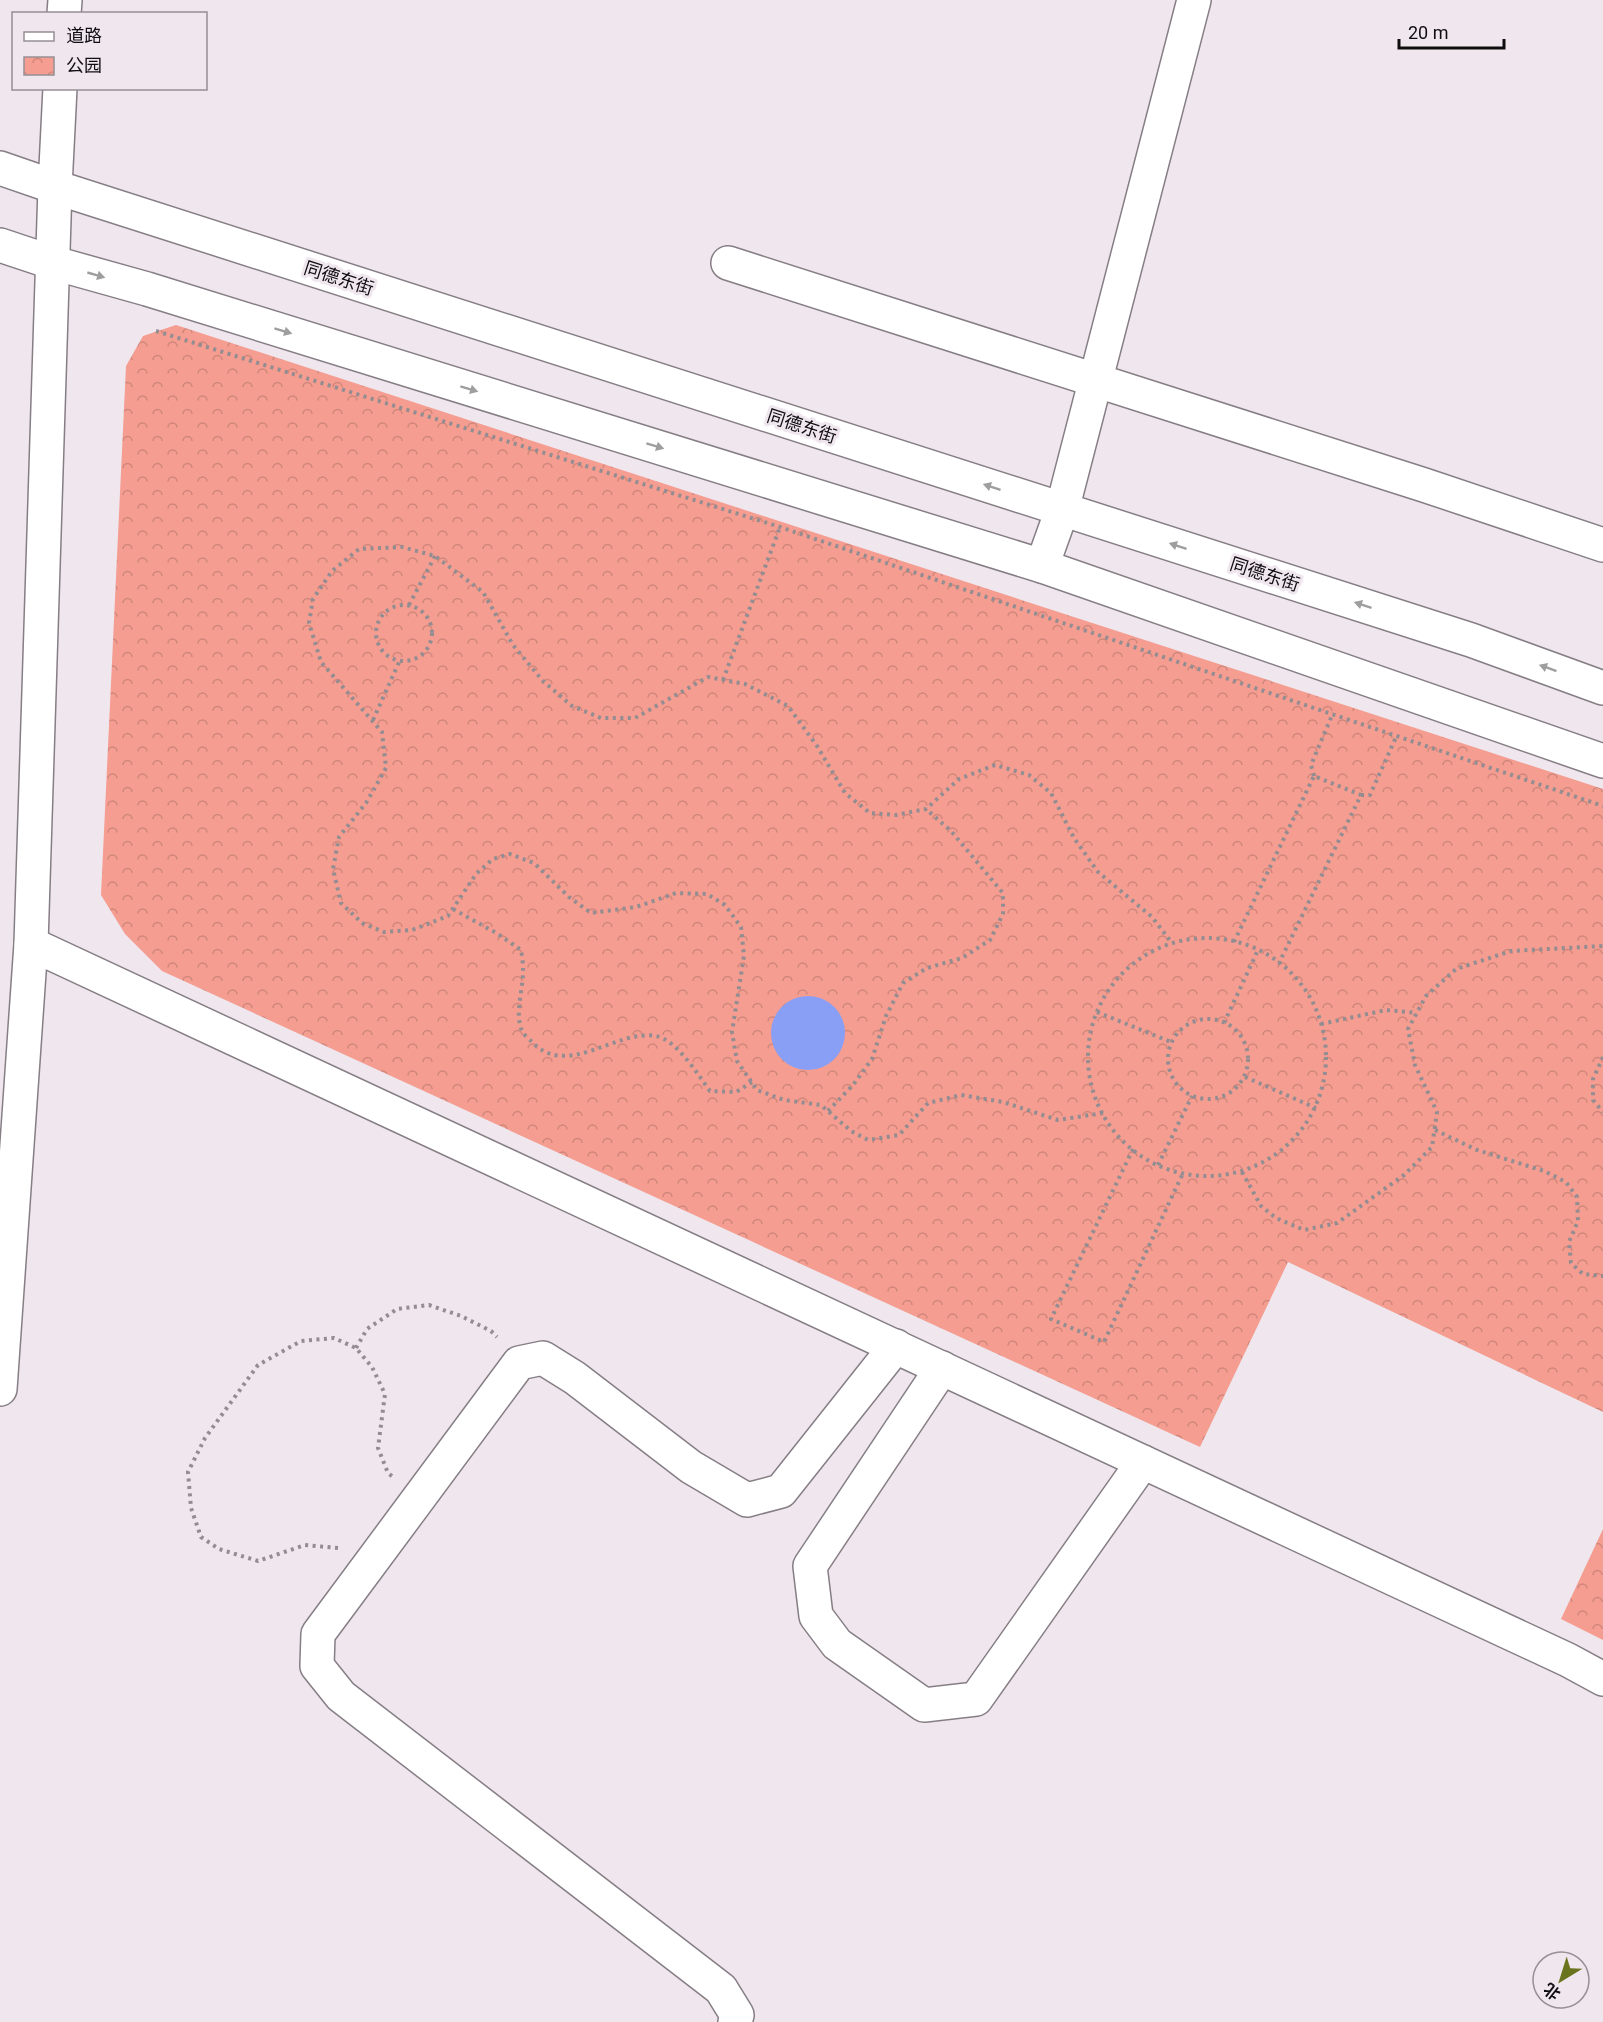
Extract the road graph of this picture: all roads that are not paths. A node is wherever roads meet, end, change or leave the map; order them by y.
1 (1194, 0) edge
2 (60, 90) edge
3 (0, 168) edge
4 (55, 188) junction
5 (0, 245) edge
6 (54, 263) junction
7 (728, 263) dead end
8 (1096, 380) junction
9 (1062, 510) junction
10 (1603, 545) edge
11 (1042, 566) junction
12 (1603, 688) edge
13 (1603, 761) edge
14 (32, 944) junction
15 (896, 1347) junction
16 (942, 1368) junction
17 (0, 1389) edge
18 (1143, 1462) junction
19 (1603, 1679) edge
20 (735, 2022) edge

1 - 8 main road
2 - 4 main road
3 - 4 main road, 同德东街
4 - 6 main road
9 -> 4 main road, 同德东街
5 - 6 main road
6 -> 11 main road
6 - 14 main road
7 - 8 main road
8 - 9 main road
8 - 10 main road
9 - 11 main road
12 -> 9 main road, 同德东街
11 - 13 main road
14 - 15 main road
14 - 17 main road
15 - 16 main road
15 - 20 main road
16 - 18 main road
16 - 18 main road
18 - 19 main road

